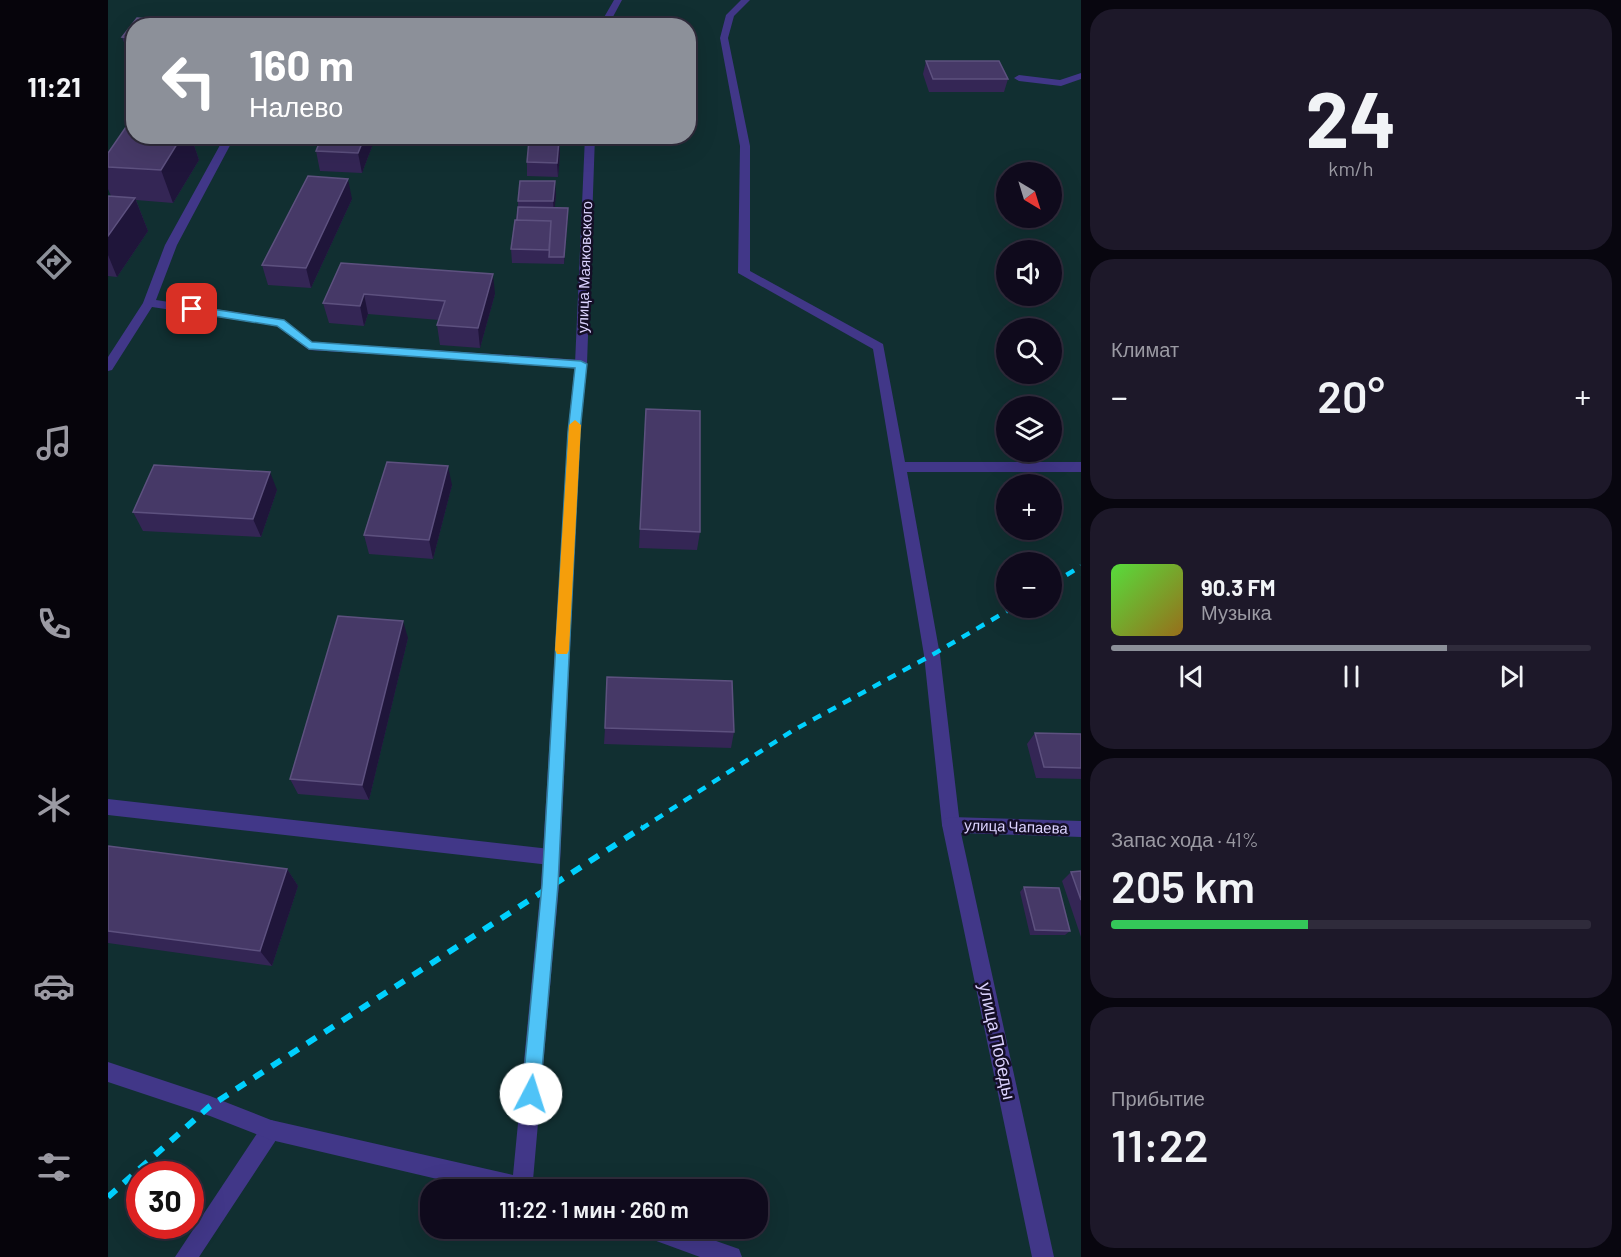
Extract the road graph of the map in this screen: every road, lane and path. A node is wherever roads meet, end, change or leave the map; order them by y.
1 (618, 0) edge
2 (746, 0) edge
3 (608, 18) edge
4 (1081, 76) edge
5 (1019, 78) dead end
6 (226, 144) edge
7 (590, 144) edge
8 (149, 303) junction
9 (581, 364) junction
10 (108, 367) edge
11 (1081, 467) edge
12 (899, 468) junction
13 (108, 807) edge
14 (951, 825) junction
15 (1081, 829) edge
16 (550, 857) junction
17 (108, 1072) edge
18 (271, 1130) junction
19 (486, 1179) edge
20 (527, 1179) edge
21 (679, 1239) edge
22 (186, 1257) edge
23 (731, 1257) edge
24 (1043, 1257) edge

1 - 3 street
2 - 12 street, улица Победы
4 - 5 street
6 - 8 street
7 - 9 street, улица Маяковского
8 - 9 street
8 - 10 street
9 - 16 street, улица Маяковского
11 - 12 street
12 - 14 street, улица Победы
13 - 16 street
14 - 15 street, улица Чапаева
14 - 24 street, улица Победы
16 - 20 street, улица Маяковского
17 - 18 street
18 - 19 street
18 - 22 street
21 - 23 street

